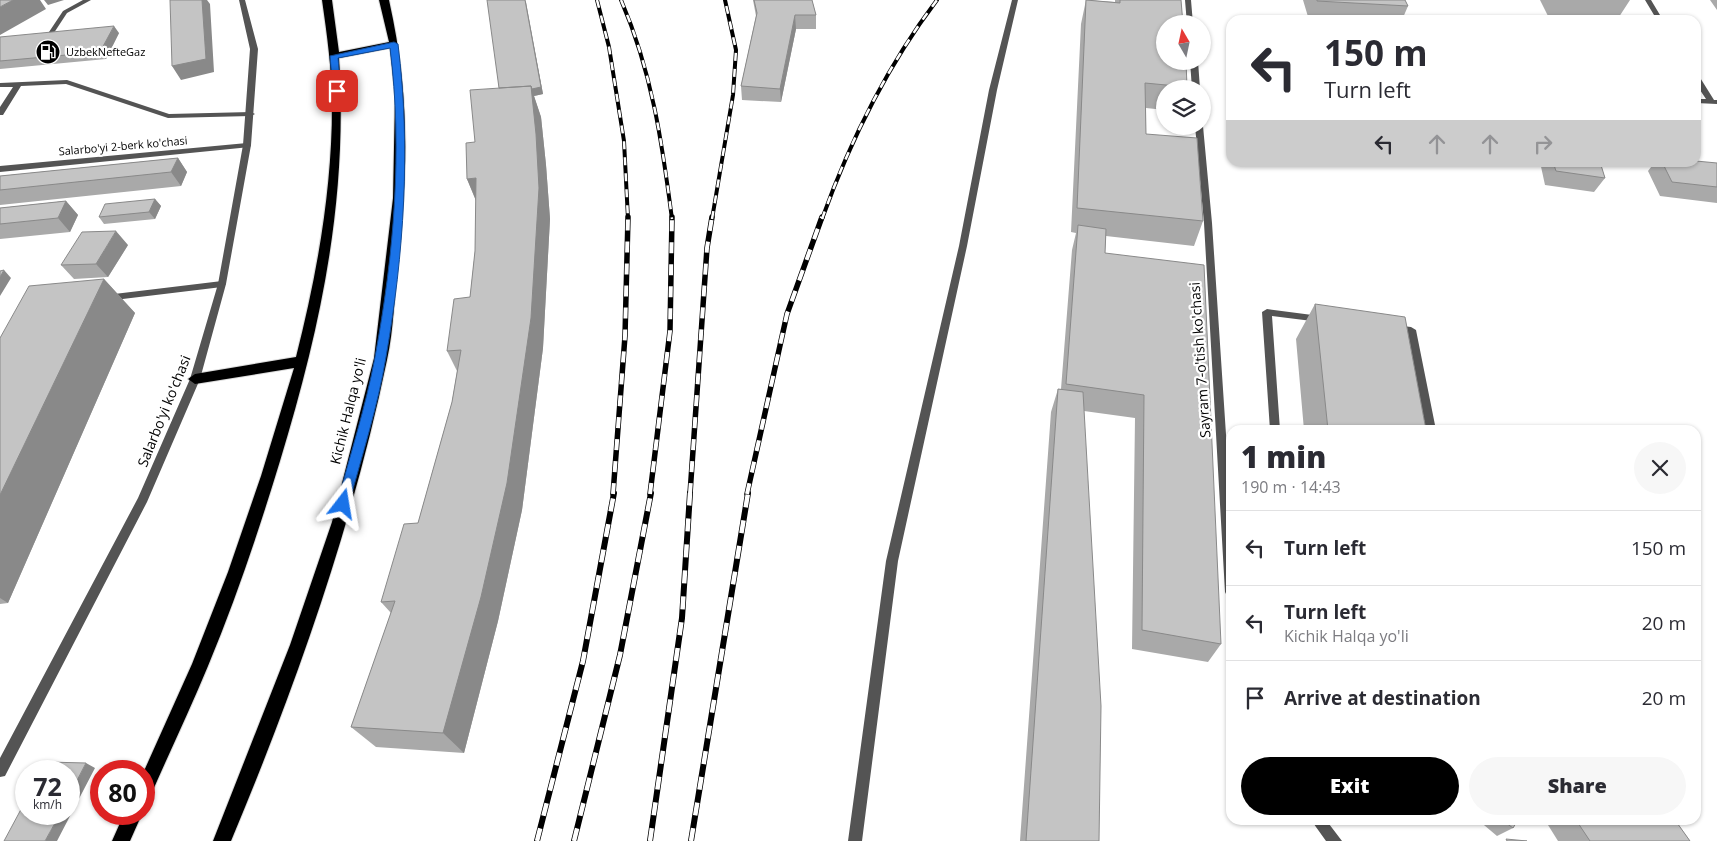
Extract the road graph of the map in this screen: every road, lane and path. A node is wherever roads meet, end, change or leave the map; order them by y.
1 (88, 0) edge
2 (242, 0) edge
3 (327, 0) edge
4 (384, 0) edge
5 (1015, 0) edge
6 (1188, 0) edge
7 (1648, 0) edge
8 (1189, 15) edge
9 (1657, 15) edge
10 (44, 44) edge
11 (394, 44) junction
12 (334, 56) junction
13 (19, 83) junction
14 (0, 85) edge
15 (1701, 85) edge
16 (1701, 101) edge
17 (1714, 102) edge
18 (0, 113) edge
19 (251, 114) junction
20 (1200, 135) edge
21 (247, 145) junction
22 (0, 169) edge
23 (222, 284) junction
24 (93, 299) edge
25 (1334, 321) edge
26 (1382, 327) edge
27 (303, 361) junction
28 (195, 379) junction
29 (1275, 425) edge
30 (1430, 425) edge
31 (1226, 512) edge
32 (2, 765) edge
33 (155, 766) edge
34 (129, 825) edge
35 (1321, 825) edge
36 (1331, 839) edge
37 (121, 841) edge
38 (222, 841) edge
39 (855, 841) edge

1 - 10 street
2 - 19 street, Salarbo'yi ko'chasi
3 - 12 highway
4 - 11 highway, Kichik Halqa yo'li
5 - 39 street
6 - 8 street
7 - 9 street
11 - 12 highway
11 - 38 highway, Kichik Halqa yo'li
12 - 27 highway
13 - 14 street
13 - 18 street
13 - 19 street
15 - 17 street
16 - 17 street
19 - 21 street, Salarbo'yi ko'chasi
20 - 31 street, Sayram 7-o'tish ko'chasi
21 - 22 street, Salarbo'yi 2-berk ko'chasi
21 - 23 street, Salarbo'yi ko'chasi
23 - 24 street
23 - 28 street, Salarbo'yi ko'chasi
25 - 29 street
26 - 30 street
27 - 28 highway
27 - 33 highway
28 - 32 street, Salarbo'yi ko'chasi
34 - 37 highway
35 - 36 street

